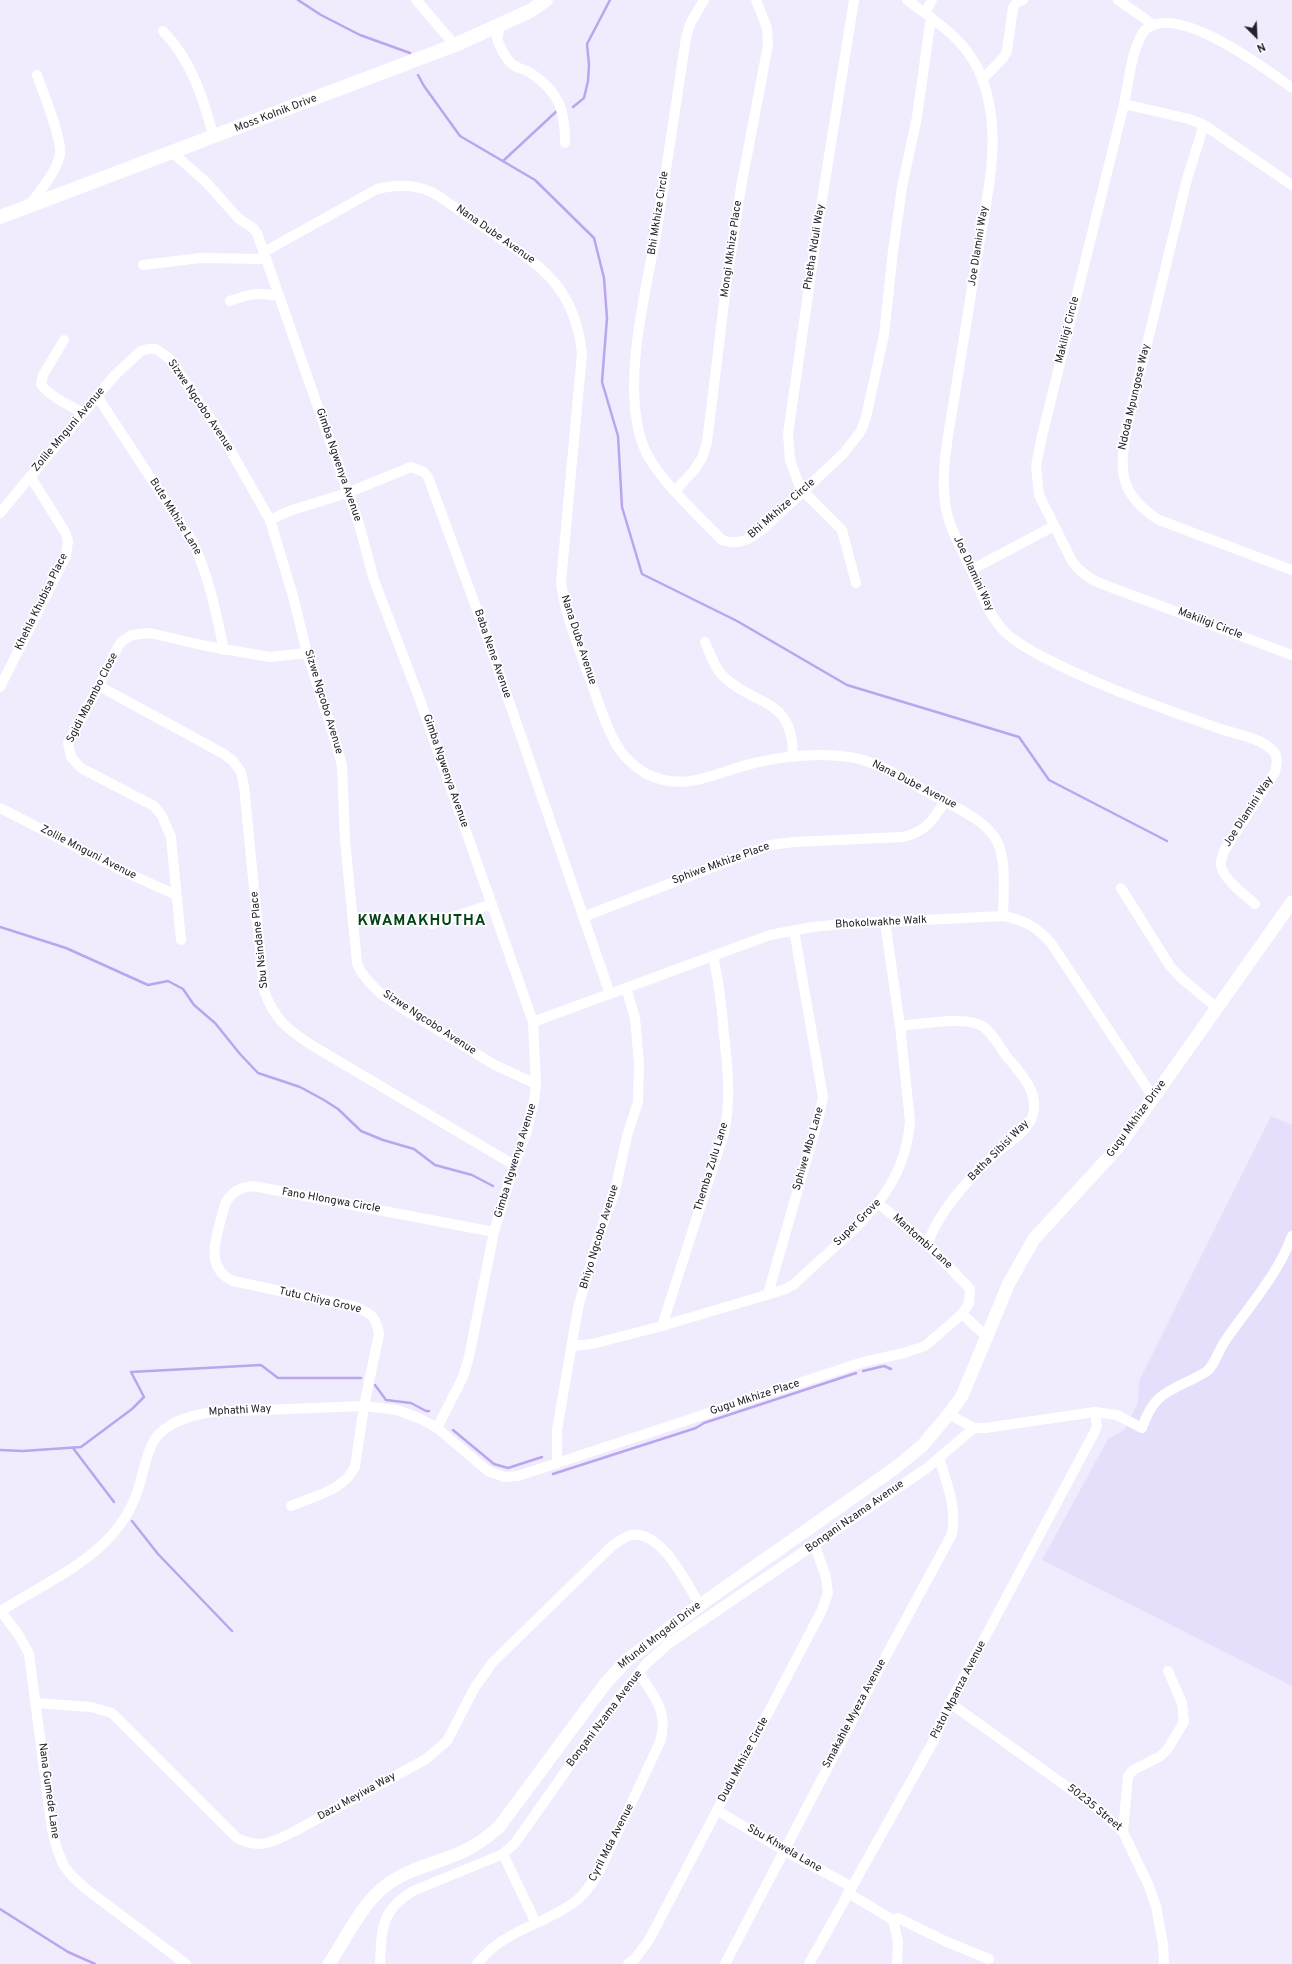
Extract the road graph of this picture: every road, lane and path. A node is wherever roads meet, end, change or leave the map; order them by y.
1 (416, 0) edge
2 (546, 0) edge
3 (704, 0) edge
4 (756, 0) edge
5 (854, 0) edge
6 (907, 0) edge
7 (932, 0) edge
8 (1023, 0) edge
9 (1118, 0) edge
10 (928, 15) junction
11 (1151, 22) junction
12 (501, 24) junction
13 (163, 31) dead end
14 (455, 45) junction
15 (37, 75) dead end
16 (982, 80) junction
17 (1292, 88) edge
18 (1124, 104) junction
19 (1204, 125) junction
20 (214, 138) junction
21 (565, 143) dead end
22 (172, 152) junction
23 (1292, 185) edge
24 (29, 206) junction
25 (0, 217) edge
26 (265, 256) junction
27 (143, 265) dead end
28 (278, 296) junction
29 (230, 301) dead end
30 (64, 340) dead end
31 (141, 351) joint
32 (97, 396) junction
33 (83, 413) junction
34 (30, 476) junction
35 (676, 491) junction
36 (803, 491) junction
37 (347, 493) junction
38 (0, 513) edge
39 (270, 520) junction
40 (1054, 526) junction
41 (971, 570) junction
42 (1292, 570) edge
43 (856, 583) dead end
44 (705, 642) dead end
45 (224, 650) junction
46 (307, 653) junction
47 (1292, 655) edge
48 (99, 686) junction
49 (0, 687) edge
50 (793, 757) junction
51 (945, 801) junction
52 (0, 808) edge
53 (1121, 888) dead end
54 (176, 895) junction
55 (1292, 902) edge
56 (492, 904) junction
57 (1255, 904) dead end
58 (1003, 916) junction
59 (583, 917) junction
60 (886, 922) junction
61 (432, 924) dead end
62 (794, 930) junction
63 (181, 940) dead end
64 (713, 956) junction
65 (626, 988) junction
66 (610, 994) junction
67 (1218, 1008) junction
68 (533, 1022) junction
69 (900, 1026) junction
70 (536, 1084) junction
71 (1153, 1098) junction
72 (514, 1165) junction
73 (878, 1204) junction
74 (494, 1232) junction
75 (1292, 1236) edge
76 (928, 1244) junction
77 (213, 1254) joint
78 (965, 1282) joint
79 (768, 1294) junction
80 (962, 1314) junction
81 (662, 1326) junction
82 (987, 1337) junction
83 (572, 1346) junction
84 (364, 1406) junction
85 (1095, 1412) junction
86 (949, 1414) junction
87 (437, 1428) junction
88 (974, 1428) junction
89 (939, 1458) junction
90 (557, 1464) junction
91 (505, 1477) joint
92 (291, 1506) dead end
93 (815, 1546) junction
94 (700, 1605) junction
95 (0, 1611) edge
96 (1168, 1671) dead end
97 (639, 1673) junction
98 (36, 1702) junction
99 (950, 1704) junction
100 (718, 1811) junction
101 (1124, 1832) junction
102 (783, 1850) junction
103 (503, 1854) junction
104 (850, 1890) junction
105 (893, 1920) junction
106 (536, 1923) junction
107 (989, 1959) dead end
108 (186, 1964) edge
109 (329, 1964) edge
110 (380, 1964) edge
111 (477, 1964) edge
112 (628, 1964) edge
113 (725, 1964) edge
114 (809, 1964) edge
115 (897, 1964) edge
116 (1164, 1964) edge

1 - 14 street
2 - 12 main road, Moss Kolnik Drive
3 - 35 street, Bhi Mkhize Circle
4 - 35 street, Mongi Mkhize Place
5 - 36 street, Phetha Nduli Way
6 - 10 street
7 - 10 street
8 - 16 street
9 - 11 street
10 - 16 street
10 - 36 street, Bhi Mkhize Circle
11 - 17 street
11 - 18 street, Makiligi Circle
12 - 14 main road, Moss Kolnik Drive
12 - 21 street
13 - 20 street
14 - 20 main road, Moss Kolnik Drive
15 - 24 street
16 - 41 street, Joe Dlamini Way
18 - 19 street
18 - 40 street, Makiligi Circle
19 - 23 street
19 - 42 street, Ndoda Mpungose Way
20 - 22 main road, Moss Kolnik Drive
22 - 24 main road, Moss Kolnik Drive
22 - 26 street, Gimba Ngwenya Avenue
24 - 25 main road, Moss Kolnik Drive
26 - 27 street
26 - 28 street, Gimba Ngwenya Avenue
26 - 50 street, Nana Dube Avenue
28 - 29 street
28 - 37 street, Gimba Ngwenya Avenue
30 - 33 street
31 - 32 street, Zolile Mnguni Avenue
31 - 39 street, Sizwe Ngcobo Avenue
32 - 33 street, Zolile Mnguni Avenue
32 - 45 street, Bute Mkhize Lane
33 - 34 street, Zolile Mnguni Avenue
34 - 38 street, Zolile Mnguni Avenue
34 - 49 street, Khehla Khubisa Place
35 - 36 street, Bhi Mkhize Circle
36 - 43 street
37 - 39 street, Baba Nene Avenue
37 - 56 street, Gimba Ngwenya Avenue
37 - 59 street, Baba Nene Avenue
39 - 46 street, Sizwe Ngcobo Avenue
40 - 41 street
40 - 47 street, Makiligi Circle
41 - 57 street, Joe Dlamini Way
44 - 50 street
45 - 46 street, Sgidi Mbambo Close
45 - 48 street, Sgidi Mbambo Close
46 - 70 street, Sizwe Ngcobo Avenue
48 - 54 street, Sgidi Mbambo Close
48 - 72 street, Sbu Nsindane Place
50 - 51 street, Nana Dube Avenue
51 - 58 street, Nana Dube Avenue
51 - 59 street, Sphiwe Mkhize Place
52 - 54 street, Zolile Mnguni Avenue
53 - 67 street
54 - 63 street, Sgidi Mbambo Close
55 - 67 street, Gugu Mkhize Drive
56 - 61 street
56 - 68 street, Gimba Ngwenya Avenue
58 - 60 street, Bhokolwakhe Walk
58 - 71 street, Bhokolwakhe Walk
59 - 66 street, Baba Nene Avenue
60 - 62 street, Bhokolwakhe Walk
60 - 69 street, Super Grove
62 - 64 street, Bhokolwakhe Walk
62 - 79 street, Sphiwe Mbo Lane
64 - 65 street, Bhokolwakhe Walk
64 - 81 street, Themba Zulu Lane
65 - 66 street, Bhokolwakhe Walk
65 - 83 street, Bhiyo Ngcobo Avenue
66 - 68 street, Bhokolwakhe Walk
67 - 71 street, Gugu Mkhize Drive
68 - 70 street, Gimba Ngwenya Avenue
69 - 73 street, Super Grove
69 - 76 street, Batha Sibisi Way
70 - 72 street, Gimba Ngwenya Avenue
71 - 82 street, Gugu Mkhize Drive
72 - 74 street, Gimba Ngwenya Avenue
73 - 76 street, Mantombi Lane
73 - 79 street, Super Grove
74 - 77 street, Fano Hlongwa Circle
74 - 87 street, Gimba Ngwenya Avenue
75 - 85 street
76 - 78 street, Mantombi Lane
77 - 84 street, Tutu Chiya Grove
78 - 80 street, Gugu Mkhize Place
79 - 81 street, Super Grove
80 - 82 street
80 - 90 street, Gugu Mkhize Place
81 - 83 street, Super Grove
82 - 86 street, Mfundi Mngadi Drive
83 - 90 street, Bhiyo Ngcobo Avenue
84 - 87 street, Mphathi Way
84 - 92 street
84 - 95 street, Mphathi Way
85 - 88 street
85 - 99 street, Pistol Mpanza Avenue
86 - 88 street
86 - 94 street, Mfundi Mngadi Drive
87 - 91 street, Mphathi Way
88 - 89 street, Bongani Nzama Avenue
89 - 93 street, Bongani Nzama Avenue
89 - 102 street, Smakahle Myeza Avenue
90 - 91 street, Gugu Mkhize Place
93 - 97 street, Bongani Nzama Avenue
93 - 100 street, Dudu Mkhize Circle
94 - 98 street, Dazu Meyiwa Way
94 - 109 street, Mfundi Mngadi Drive
95 - 98 street
96 - 101 street
97 - 103 street, Bongani Nzama Avenue
97 - 106 street, Cyril Mda Avenue
98 - 108 street, Nana Gumede Lane
99 - 101 street, 50235 Street
99 - 104 street, Pistol Mpanza Avenue
100 - 102 street, Sbu Khwela Lane
100 - 112 street, Dudu Mkhize Circle
101 - 116 street, 50235 Street
102 - 104 street, Sbu Khwela Lane
102 - 113 street, Smakahle Myeza Avenue
103 - 106 street
103 - 110 street, Bongani Nzama Avenue
104 - 105 street, Sbu Khwela Lane
104 - 114 street, Pistol Mpanza Avenue
105 - 107 street, Sbu Khwela Lane
105 - 115 street
106 - 111 street, Cyril Mda Avenue

